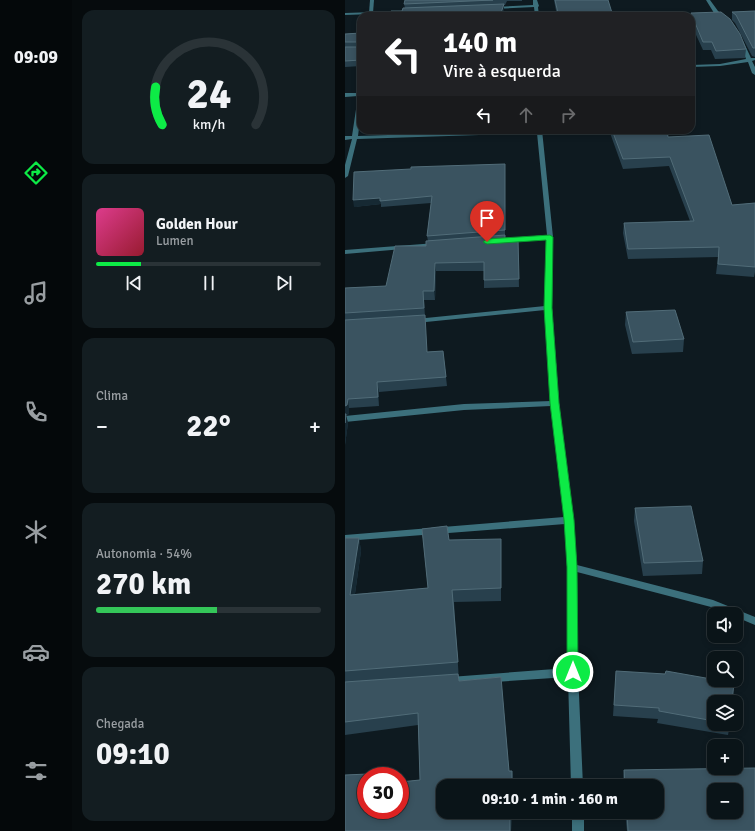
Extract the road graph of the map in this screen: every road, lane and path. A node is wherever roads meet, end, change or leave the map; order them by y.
1 (372, 0) edge
2 (535, 0) edge
3 (708, 0) edge
4 (537, 6) junction
5 (489, 8) edge
6 (410, 11) edge
7 (371, 12) edge
8 (400, 12) edge
9 (537, 12) edge
10 (345, 14) edge
11 (357, 14) edge
12 (727, 21) edge
13 (739, 37) edge
14 (752, 59) edge
15 (695, 66) edge
16 (755, 73) edge
17 (357, 94) edge
18 (345, 95) edge
19 (357, 122) edge
20 (447, 134) edge
21 (539, 134) edge
22 (355, 137) junction
23 (345, 138) edge
24 (345, 176) edge
25 (550, 237) junction
26 (502, 240) edge
27 (447, 244) edge
28 (345, 252) edge
29 (548, 308) junction
30 (412, 321) edge
31 (555, 403) junction
32 (345, 419) edge
33 (569, 520) junction
34 (345, 538) edge
35 (572, 567) junction
36 (755, 621) edge
37 (573, 672) junction
38 (440, 682) edge
39 (577, 779) edge
40 (578, 819) edge
41 (578, 831) edge

1 - 7 street
2 - 4 street
3 - 12 street
4 - 5 street
4 - 9 street
6 - 8 street
10 - 11 street
13 - 14 street
14 - 15 street
14 - 16 street
17 - 18 street
19 - 22 street
20 - 22 street
21 - 25 street
22 - 23 street
22 - 24 street
25 - 26 street
25 - 29 street
27 - 28 street
29 - 30 street
29 - 31 street
31 - 32 street
31 - 33 street
33 - 34 street
33 - 35 street
35 - 36 street
35 - 37 street
37 - 38 street
37 - 39 street
40 - 41 street

